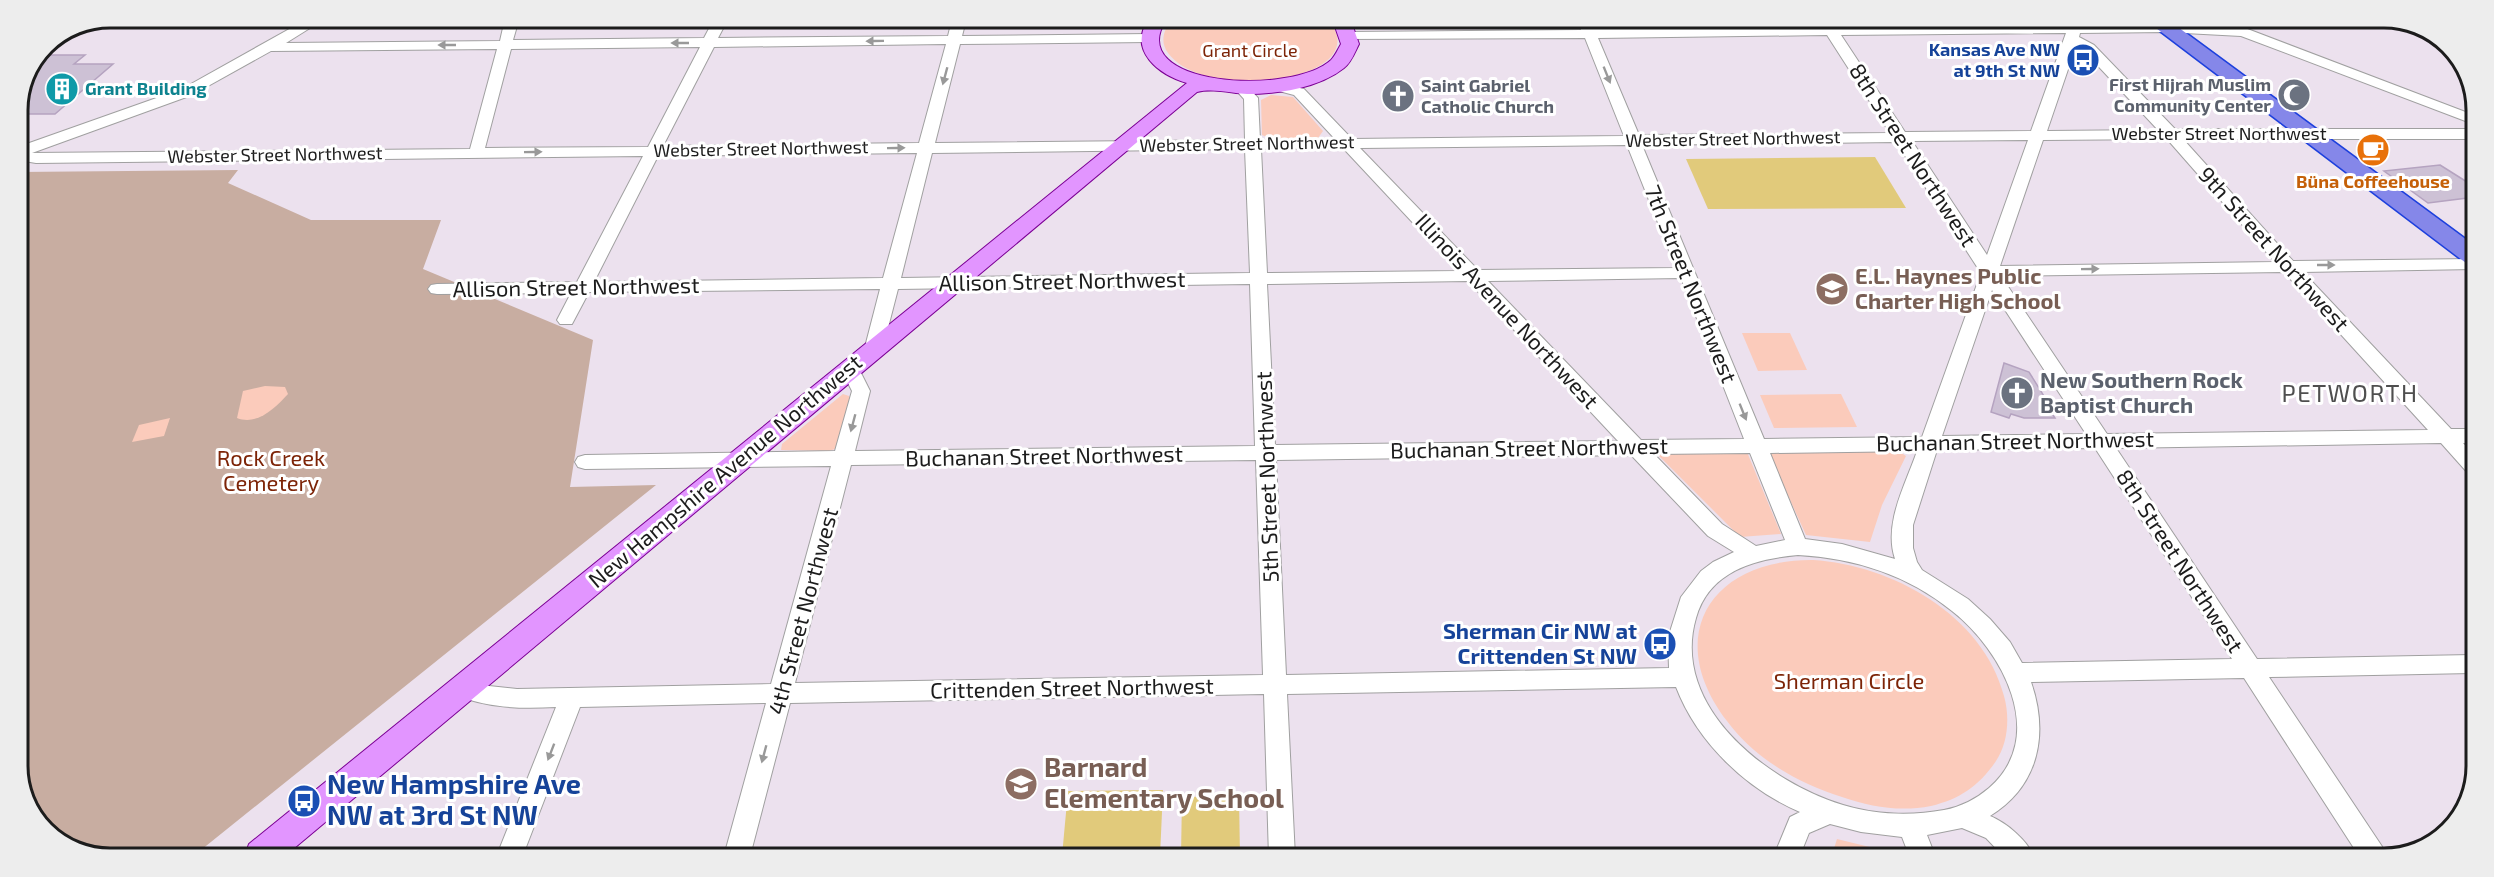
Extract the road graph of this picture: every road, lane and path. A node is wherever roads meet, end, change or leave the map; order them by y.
1 (302, 28) edge
2 (509, 28) edge
3 (717, 28) edge
4 (957, 28) edge
5 (1153, 28) edge
6 (1346, 28) edge
7 (1588, 28) edge
8 (1829, 28) edge
9 (1951, 28) edge
10 (2109, 28) edge
11 (2165, 28) edge
12 (2196, 28) edge
13 (2074, 30) edge
14 (1149, 38) junction
15 (954, 40) junction
16 (709, 42) junction
17 (505, 44) junction
18 (270, 46) junction
19 (1194, 83) junction
20 (1302, 86) junction
21 (1259, 91) junction
22 (2465, 117) edge
23 (2306, 133) junction
24 (2170, 134) junction
25 (2465, 134) edge
26 (2037, 135) junction
27 (1901, 137) junction
28 (1633, 140) junction
29 (1349, 143) junction
30 (1253, 144) junction
31 (1119, 146) junction
32 (926, 147) junction
33 (28, 150) edge
34 (654, 151) junction
35 (475, 153) junction
36 (28, 156) edge
37 (2465, 251) edge
38 (2465, 264) edge
39 (2287, 265) junction
40 (1989, 271) junction
41 (1687, 273) junction
42 (1474, 276) junction
43 (1259, 279) junction
44 (890, 283) junction
45 (953, 283) junction
46 (583, 287) junction
47 (442, 289) dead end
48 (567, 320) dead end
49 (874, 347) junction
50 (850, 369) junction
51 (2466, 436) edge
52 (2447, 437) junction
53 (2100, 440) junction
54 (1930, 442) junction
55 (1757, 445) junction
56 (1635, 447) junction
57 (1266, 452) junction
58 (844, 458) junction
59 (2466, 458) edge
60 (739, 460) junction
61 (585, 462) dead end
62 (1715, 530) junction
63 (1900, 535) junction
64 (1798, 547) junction
65 (1753, 554) junction
66 (1861, 555) junction
67 (1725, 566) junction
68 (1914, 576) junction
69 (2466, 664) edge
70 (2250, 667) junction
71 (2016, 673) junction
72 (1683, 677) junction
73 (1275, 684) junction
74 (464, 688) junction
75 (781, 693) junction
76 (572, 697) junction
77 (1783, 791) junction
78 (1990, 802) junction
79 (1831, 812) junction
80 (1962, 816) junction
81 (303, 820) junction
82 (1799, 825) junction
83 (1910, 825) junction
84 (1995, 830) junction
85 (269, 848) edge
86 (289, 848) edge
87 (513, 848) edge
88 (739, 848) edge
89 (1282, 848) edge
90 (1790, 848) edge
91 (1919, 848) edge
92 (2012, 848) edge
93 (2369, 848) edge

1 - 18 street
2 - 17 street
3 - 16 street
4 - 15 street
5 - 14 main road
6 - 20 main road
7 -> 28 street, 7th Street Northwest
8 - 27 street, 8th Street Northwest
9 - 13 street
10 - 13 street
11 - 23 highway
12 - 22 street
13 - 24 street, 9th Street Northwest
13 - 26 street
14 - 15 street
14 - 19 main road
15 -> 16 street
15 -> 32 street
16 -> 17 street
16 - 34 street
17 -> 18 street
17 - 35 street
18 - 33 street
19 - 21 main road
19 - 31 main road, New Hampshire Avenue Northwest
20 - 21 main road
20 - 29 street, Illinois Avenue Northwest
21 - 30 street, 5th Street Northwest
23 - 24 street, Webster Street Northwest
23 - 25 street, Webster Street Northwest
23 - 37 highway
24 - 26 street, Webster Street Northwest
24 - 39 street, 9th Street Northwest
26 - 27 street, Webster Street Northwest
26 - 40 street
27 - 28 street, Webster Street Northwest
27 - 40 street, 8th Street Northwest
28 - 29 street, Webster Street Northwest
28 - 41 street, 7th Street Northwest
29 - 30 street, Webster Street Northwest
29 - 42 street, Illinois Avenue Northwest
30 - 31 street, Webster Street Northwest
30 - 43 street, 5th Street Northwest
31 - 32 street, Webster Street Northwest
31 - 45 main road, New Hampshire Avenue Northwest
34 -> 32 street, Webster Street Northwest
32 - 44 street
35 -> 34 street, Webster Street Northwest
34 - 46 street
35 - 36 street, Webster Street Northwest
39 -> 38 street
40 -> 39 street
39 - 52 street, 9th Street Northwest
40 - 53 street, 8th Street Northwest
40 - 54 street
41 - 42 street, Allison Street Northwest
41 -> 55 street, 7th Street Northwest
42 - 43 street, Allison Street Northwest
42 - 56 street, Illinois Avenue Northwest
43 - 45 street, Allison Street Northwest
43 - 57 street, 5th Street Northwest
44 - 45 street, Allison Street Northwest
44 - 46 street, Allison Street Northwest
44 - 49 street
45 - 49 main road, New Hampshire Avenue Northwest
46 - 47 street, Allison Street Northwest
46 - 48 street
49 - 50 main road, New Hampshire Avenue Northwest
50 -> 58 street, 4th Street Northwest
50 - 60 main road, New Hampshire Avenue Northwest
51 - 52 street, Buchanan Street Northwest
52 - 53 street, Buchanan Street Northwest
52 - 59 street, 9th Street Northwest
53 - 54 street, Buchanan Street Northwest
53 - 70 street, 8th Street Northwest
54 - 55 street, Buchanan Street Northwest
54 - 63 street
55 - 56 street, Buchanan Street Northwest
55 - 64 street, 7th Street Northwest
56 - 57 street, Buchanan Street Northwest
56 - 62 street, Illinois Avenue Northwest
57 - 58 street, Buchanan Street Northwest
57 - 73 street, 5th Street Northwest
58 - 60 street, Buchanan Street Northwest
58 - 75 street, 4th Street Northwest
60 - 61 street, Buchanan Street Northwest
60 - 74 main road, New Hampshire Avenue Northwest
62 - 65 street, Illinois Avenue Northwest
62 - 67 street, Illinois Avenue Northwest
63 - 66 street
63 - 68 street
64 - 65 street
64 - 66 street
65 - 67 street
66 - 68 street
67 - 72 street
68 - 71 street
69 - 70 street
70 - 71 street
70 - 93 street, 8th Street Northwest
71 - 78 street
72 - 73 street, Crittenden Street Northwest
72 - 77 street
73 - 75 street, Crittenden Street Northwest
73 - 89 street, 5th Street Northwest
74 - 76 street, Crittenden Street Northwest
74 - 81 main road, New Hampshire Avenue Northwest
75 - 76 street, Crittenden Street Northwest
75 -> 88 street, 4th Street Northwest
76 -> 87 street
77 - 79 street
77 - 82 street
78 - 80 street
78 - 84 street
79 - 82 street
79 - 83 street
80 - 83 street
80 - 84 street
81 - 85 main road, New Hampshire Avenue Northwest
81 - 86 street
82 - 90 street
83 - 91 street
84 - 92 street

